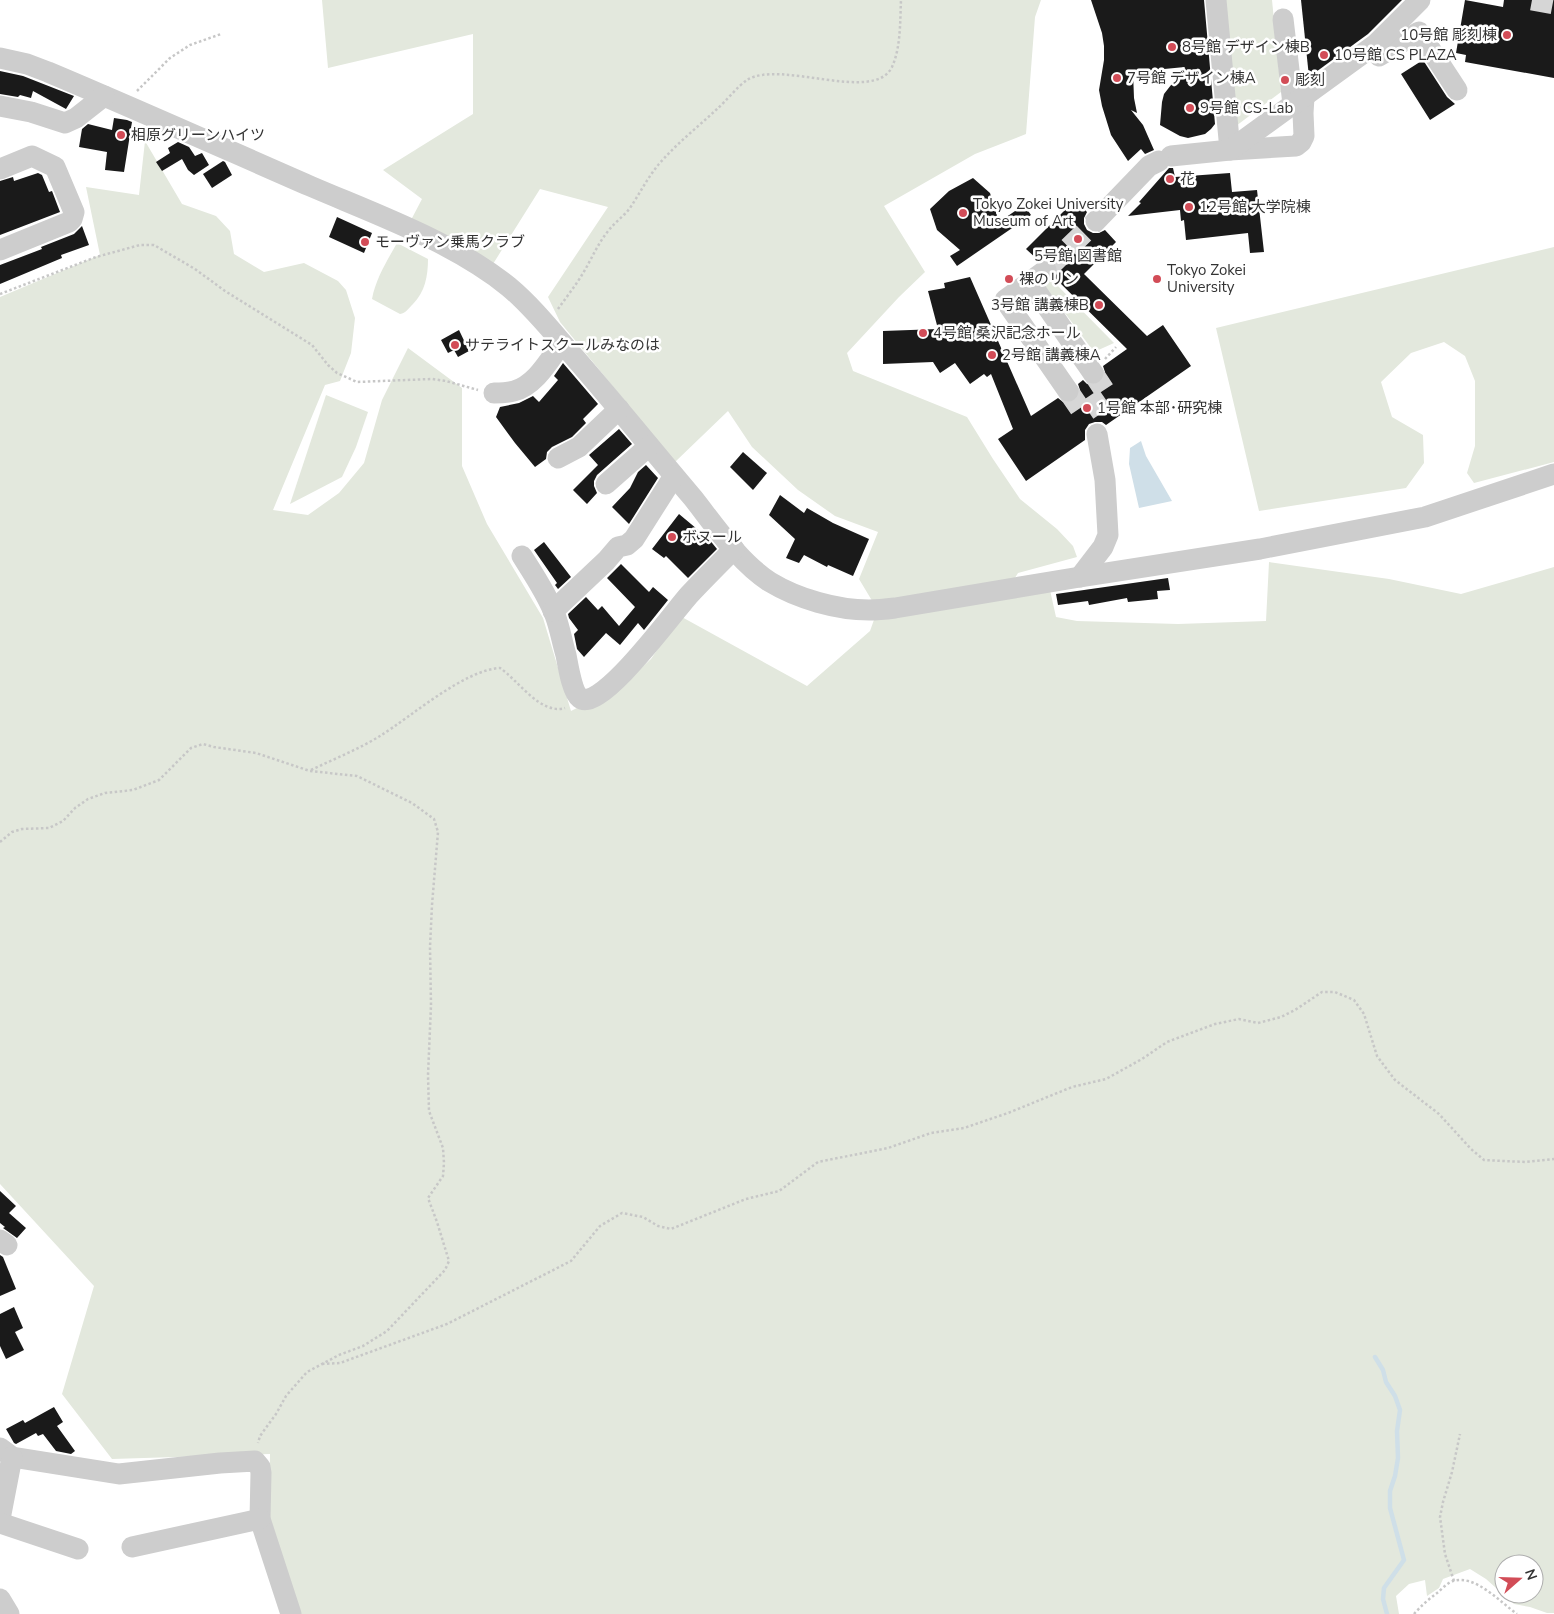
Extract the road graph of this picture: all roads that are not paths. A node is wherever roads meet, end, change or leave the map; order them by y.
1 (1216, 0) edge
2 (1420, 0) edge
3 (1283, 19) dead end
4 (1373, 47) junction
5 (0, 58) edge
6 (1457, 90) dead end
7 (104, 96) junction
8 (1298, 100) junction
9 (0, 106) edge
10 (1230, 150) junction
11 (0, 169) edge
12 (1096, 221) tunnel mouth
13 (0, 250) edge
14 (562, 343) junction
15 (1099, 366) tunnel mouth
16 (1068, 390) tunnel mouth
17 (494, 393) road end
18 (619, 409) junction
19 (1097, 434) dead end
20 (649, 446) junction
21 (558, 458) dead end
22 (1554, 474) edge
23 (674, 476) junction
24 (606, 484) dead end
25 (734, 548) junction
26 (522, 556) dead end
27 (1080, 577) junction
28 (553, 611) junction
29 (6, 1453) edge
30 (260, 1519) junction
31 (0, 1521) edge
32 (132, 1547) dead end
33 (78, 1549) dead end
34 (0, 1599) edge
35 (9, 1614) edge
36 (290, 1614) edge

1 - 10 street
2 - 4 street
3 - 8 street
4 - 6 street
4 - 8 street
5 - 7 street
7 - 9 street
7 - 14 street
8 - 10 street
8 - 10 street
10 - 12 street
11 - 13 street
14 - 17 street
14 - 18 street
15 - 16 street
18 - 20 street
18 - 21 street
19 - 27 street
20 - 23 street
20 - 24 street
22 - 27 street
23 - 25 street
23 - 28 street
25 - 27 street
25 - 28 street
26 - 28 street
29 - 30 street
29 - 31 street
30 - 32 street
30 - 36 street
31 - 33 street
34 - 35 street

